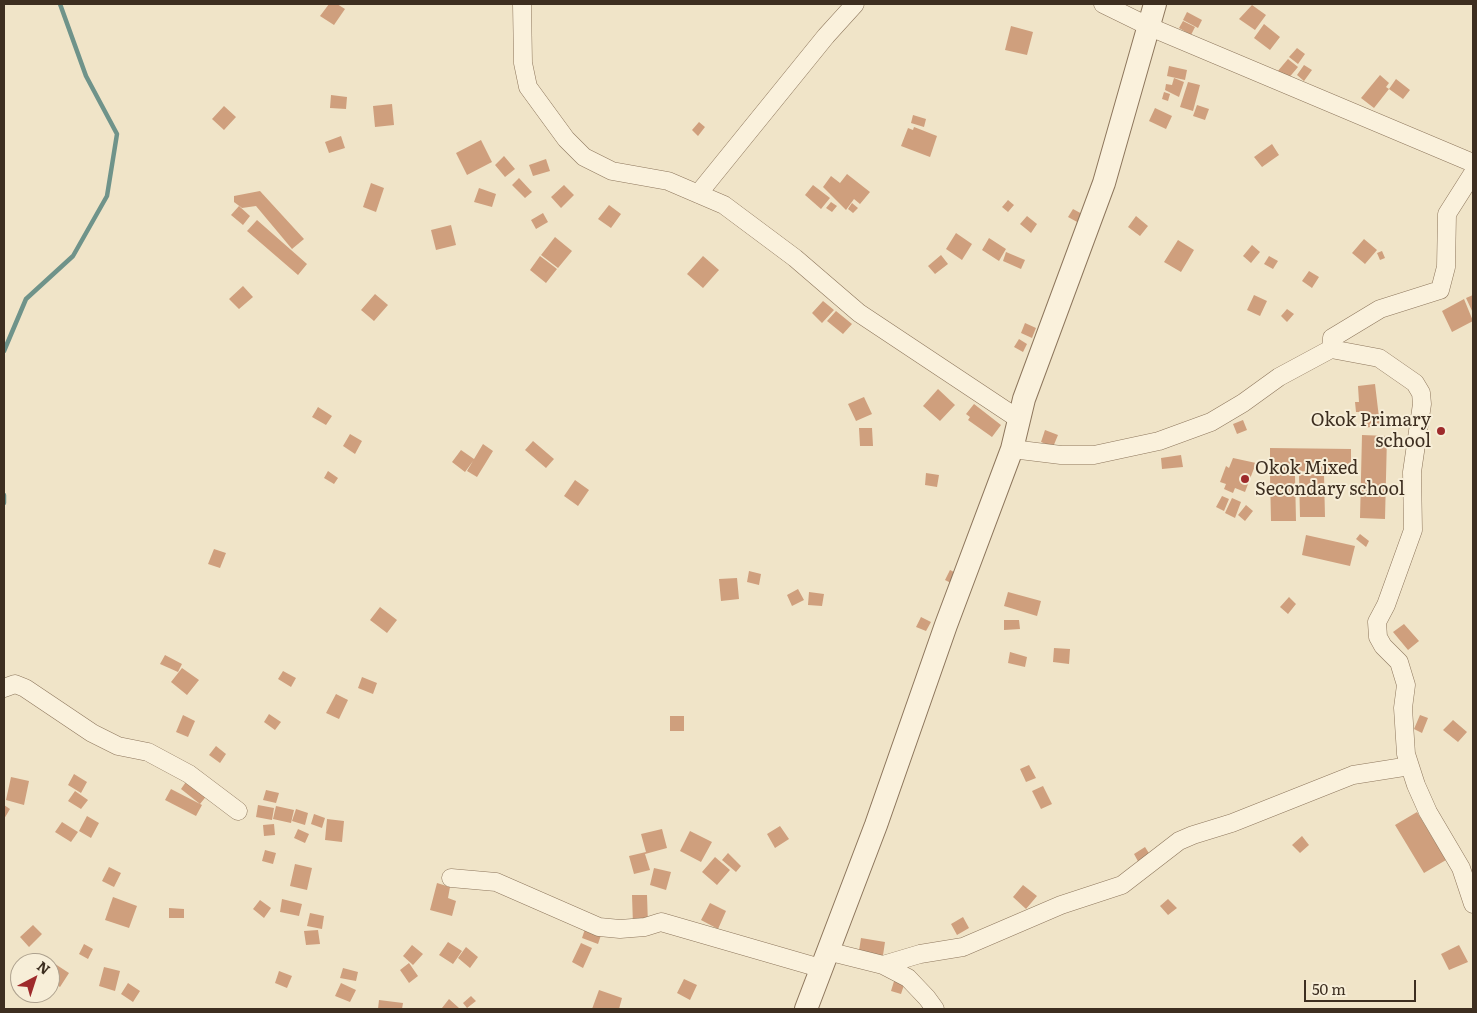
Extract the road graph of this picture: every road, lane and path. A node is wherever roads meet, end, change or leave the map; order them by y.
1 (522, 4) edge
2 (855, 4) edge
3 (1103, 4) edge
4 (1155, 4) edge
5 (1150, 27) junction
6 (1473, 163) edge
7 (1473, 173) edge
8 (698, 194) junction
9 (1331, 349) junction
10 (1020, 420) junction
11 (1012, 449) junction
12 (4, 688) edge
13 (1410, 766) junction
14 (238, 811) dead end
15 (451, 878) dead end
16 (1473, 904) edge
17 (824, 960) junction
18 (883, 965) junction
19 (806, 1009) edge
20 (935, 1009) edge

1 - 8 street
2 - 8 street
3 - 5 street
4 - 5 street
5 - 6 street
5 - 10 street
7 - 9 street
8 - 10 street
9 - 11 street
9 - 13 street
10 - 11 street
11 - 17 street
12 - 14 street
13 - 16 street
13 - 18 street
15 - 17 street
17 - 18 street
17 - 19 street
18 - 20 street

